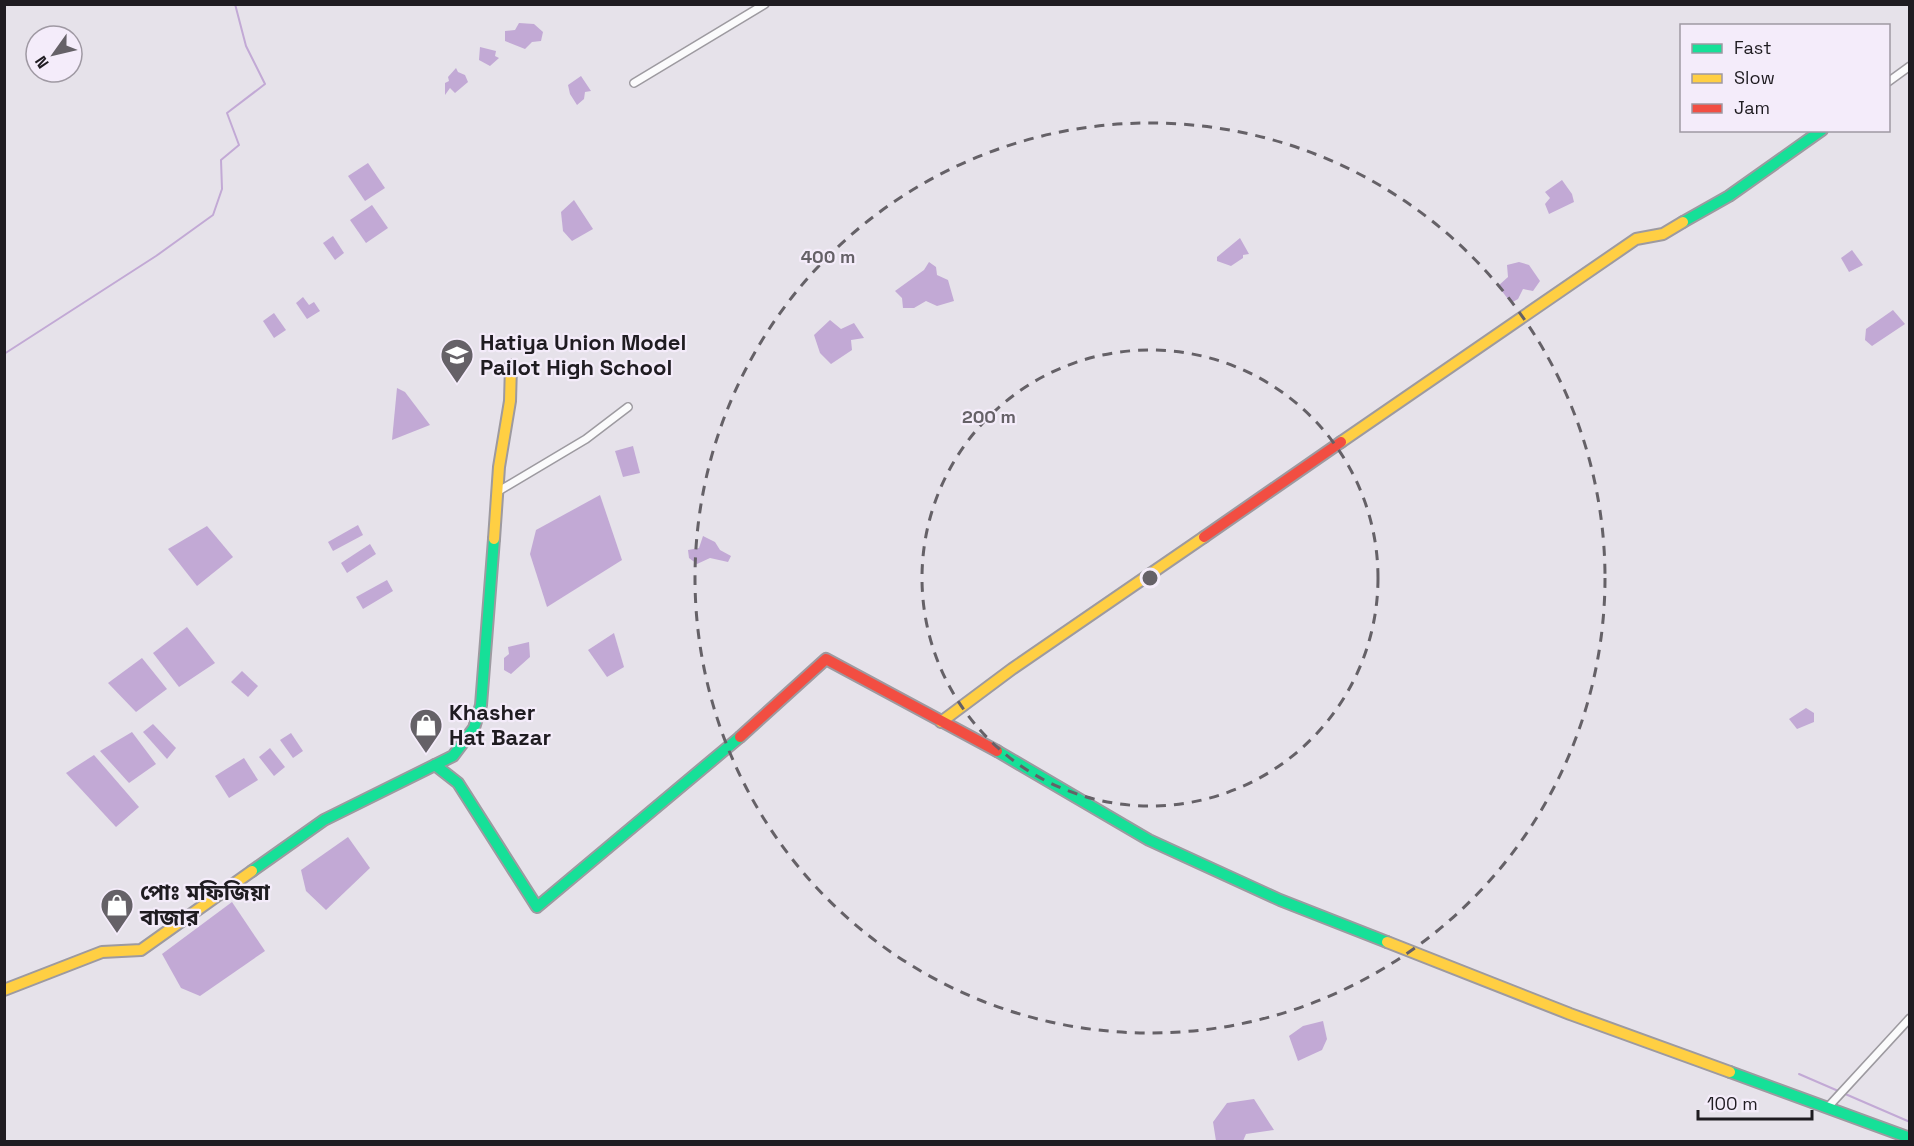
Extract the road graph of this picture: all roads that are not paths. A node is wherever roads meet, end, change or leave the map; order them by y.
1 (765, 4) edge
2 (1910, 66) edge
3 (1890, 81) edge
4 (634, 83) dead end
5 (1819, 132) edge
6 (511, 365) dead end
7 (628, 407) dead end
8 (497, 492) junction
9 (941, 722) junction
10 (435, 765) junction
11 (4, 990) edge
12 (1910, 1018) edge
13 (1828, 1107) junction
14 (1910, 1138) edge

1 - 4 street
2 - 3 street
5 - 9 street
6 - 8 street
7 - 8 street
8 - 10 street
9 - 10 street
9 - 13 street
10 - 11 street
12 - 13 street
13 - 14 street

